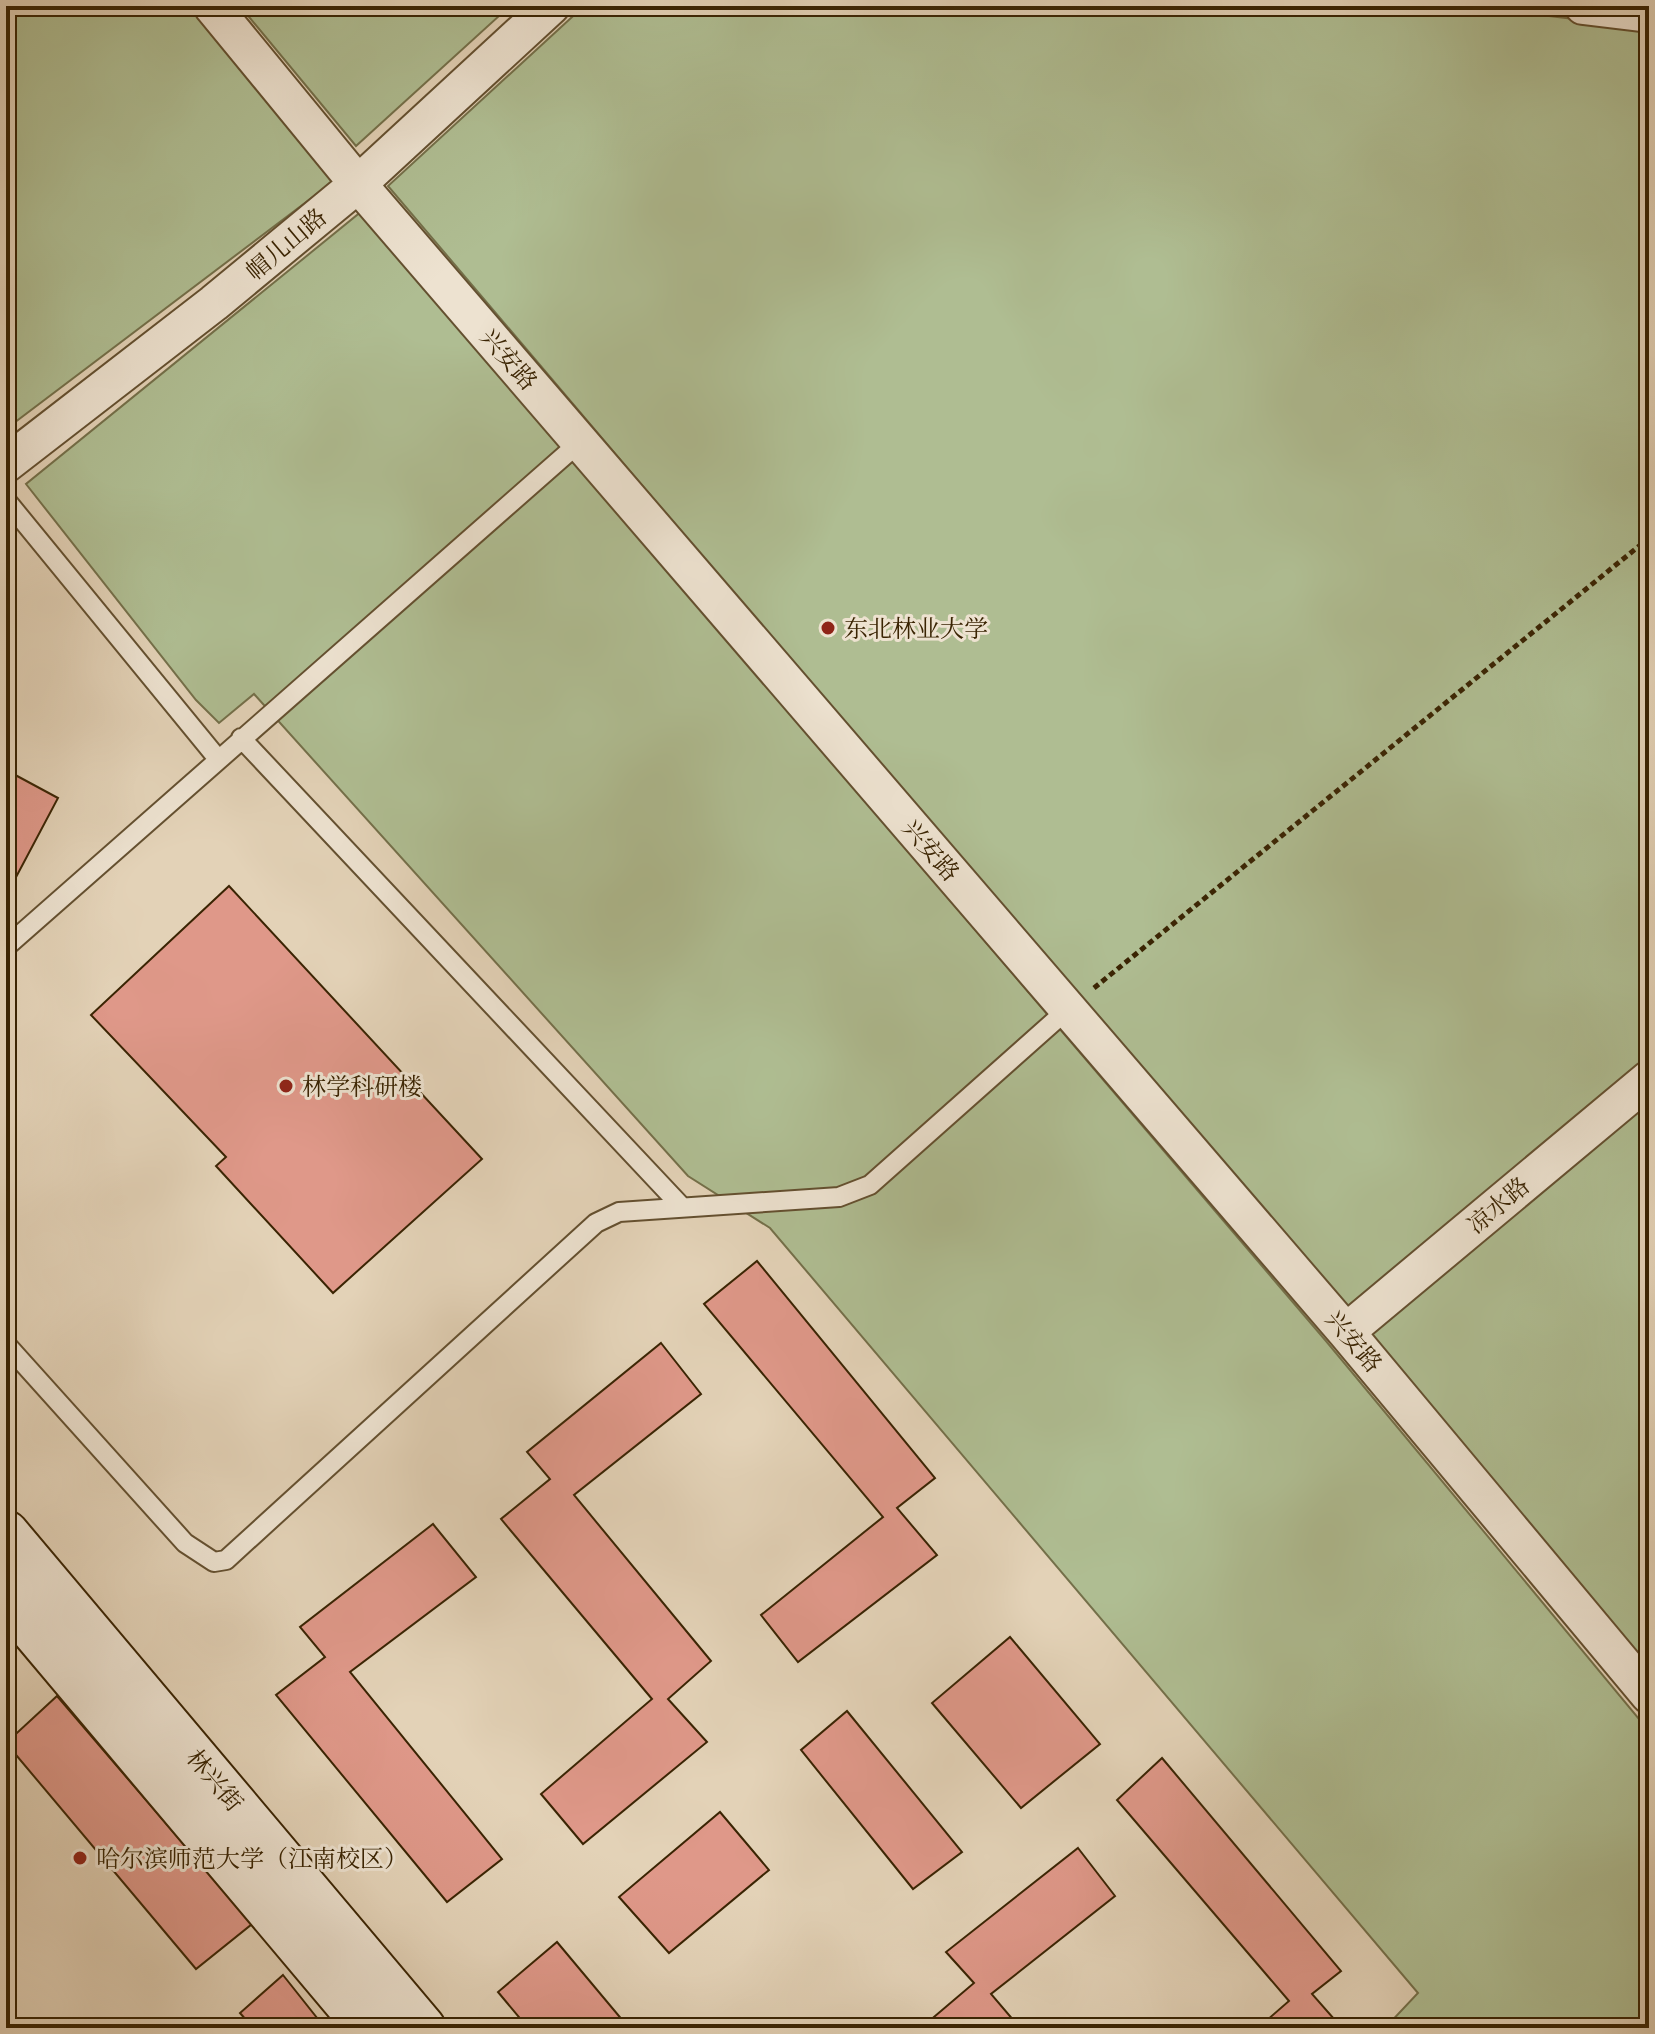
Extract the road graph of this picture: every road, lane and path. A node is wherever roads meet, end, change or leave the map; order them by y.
1 (212, 6) edge
2 (551, 6) edge
3 (1583, 6) edge
4 (1649, 14) edge
5 (358, 184) junction
6 (580, 442) junction
7 (6, 464) edge
8 (6, 500) edge
9 (1649, 538) edge
10 (241, 738) junction
11 (218, 759) junction
12 (6, 947) edge
13 (1068, 1009) junction
14 (1649, 1079) edge
15 (682, 1207) junction
16 (1346, 1332) junction
17 (9, 1355) edge
18 (6, 1533) edge
19 (6, 1598) edge
20 (1649, 1695) edge
21 (368, 2028) edge
22 (423, 2028) edge

1 - 5 street, 兴安路
2 - 5 street, 帽儿山路
3 - 4 street
5 - 6 street, 兴安路
5 - 7 street, 帽儿山路
6 - 10 lane
6 - 13 street, 兴安路
8 - 11 lane
9 - 13 path
10 - 11 lane
10 - 15 lane
11 - 12 lane
13 - 15 lane
13 - 16 street, 兴安路
14 - 16 street, 凉水路
15 - 17 lane
16 - 20 street, 兴安路
18 - 22 main road, 林兴街
19 - 21 main road, 林兴街

